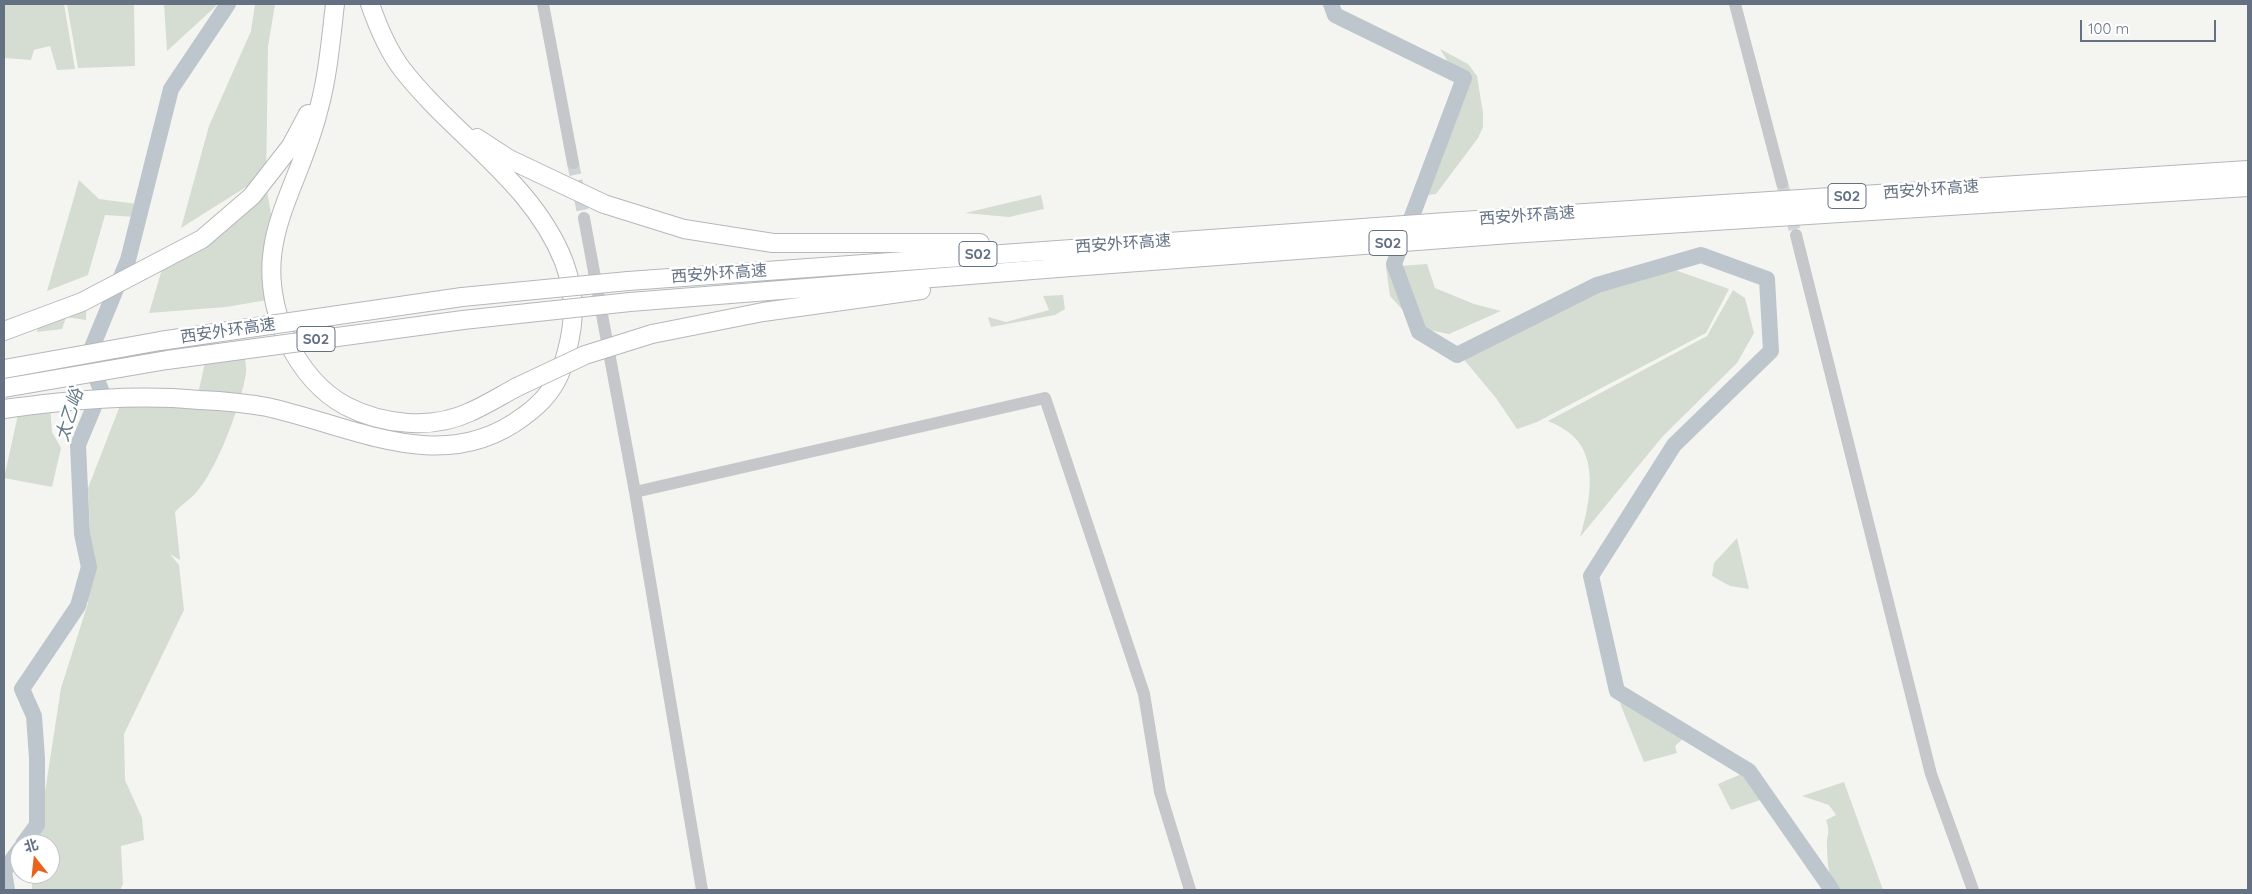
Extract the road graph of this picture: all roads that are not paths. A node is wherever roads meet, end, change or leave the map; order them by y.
1 (335, 4) edge
2 (370, 4) edge
3 (543, 4) edge
4 (1735, 4) edge
5 (330, 41) junction
6 (430, 100) junction
7 (573, 163) tunnel mouth
8 (2248, 170) edge
9 (1782, 182) tunnel mouth
10 (2248, 188) edge
11 (584, 218) tunnel mouth
12 (1447, 230) junction
13 (1796, 235) tunnel mouth
14 (1171, 240) junction
15 (1167, 260) junction
16 (4, 331) edge
17 (4, 369) edge
18 (4, 388) edge
19 (4, 409) edge
20 (635, 492) junction
21 (702, 890) edge
22 (1190, 890) edge
23 (1973, 890) edge

1 - 5 highway
2 - 6 highway
3 - 7 street
4 - 9 street
5 - 15 highway, bridge
5 - 16 highway
6 - 14 highway
6 - 19 highway
8 - 12 highway, 西安外环高速 / S02
10 - 12 highway, 西安外环高速 / S02
11 - 20 street
12 - 14 highway, 西安外环高速 / S02
12 - 15 highway, 西安外环高速 / S02
13 - 23 street
14 - 17 highway, 西安外环高速 / S02, bridge
15 - 18 highway, 西安外环高速 / S02, bridge
20 - 21 street
20 - 22 street

